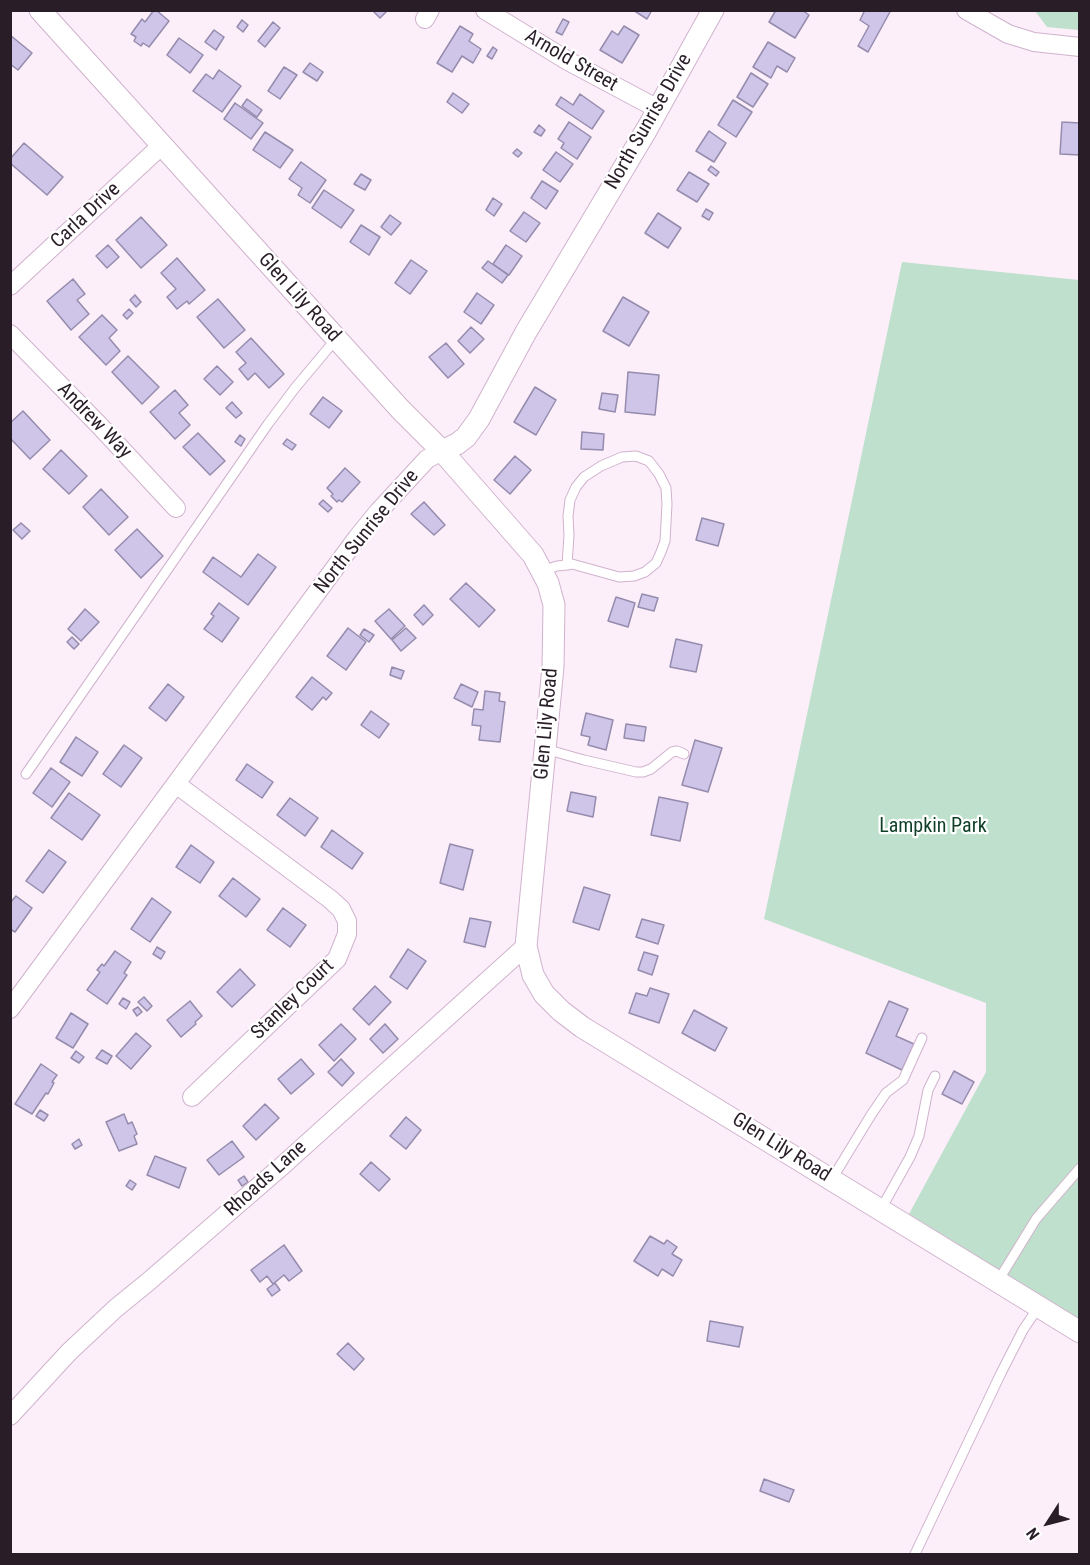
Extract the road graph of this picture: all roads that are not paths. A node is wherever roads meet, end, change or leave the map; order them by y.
1 (40, 10) edge
2 (485, 10) edge
3 (713, 10) edge
4 (966, 10) edge
5 (1080, 47) edge
6 (658, 109) junction
7 (161, 146) junction
8 (10, 286) edge
9 (10, 334) edge
10 (336, 339) junction
11 (442, 450) junction
12 (176, 508) dead end
13 (567, 565) junction
14 (542, 571) junction
15 (545, 749) junction
16 (684, 754) dead end
17 (26, 774) dead end
18 (176, 784) junction
19 (526, 946) junction
20 (10, 1009) edge
21 (922, 1038) dead end
22 (935, 1076) dead end
23 (192, 1097) dead end
24 (1080, 1167) edge
25 (832, 1179) junction
26 (881, 1209) junction
27 (998, 1281) junction
28 (1039, 1306) junction
29 (1080, 1332) edge
30 (10, 1416) edge
31 (915, 1554) edge

1 - 7 street, Glen Lily Road
2 - 6 street, Arnold Street
3 - 6 street, North Sunrise Drive
4 - 5 street
6 - 11 street, North Sunrise Drive
7 - 8 street, Carla Drive
7 - 10 street, Glen Lily Road
9 - 12 street, Andrew Way
10 - 11 street, Glen Lily Road
10 - 17 lane
11 - 14 street, Glen Lily Road
11 - 18 street, North Sunrise Drive
13 - 13 lane
13 - 14 lane
14 - 15 street, Glen Lily Road
15 - 16 lane
15 - 19 street, Glen Lily Road
18 - 20 street, North Sunrise Drive
18 - 23 street, Stanley Court
19 - 25 street, Glen Lily Road
19 - 30 street, Rhoads Lane
21 - 25 lane
22 - 26 lane
24 - 27 lane
25 - 26 street, Glen Lily Road
26 - 27 street, Glen Lily Road
27 - 28 street, Glen Lily Road
28 - 29 street, Glen Lily Road
28 - 31 lane

